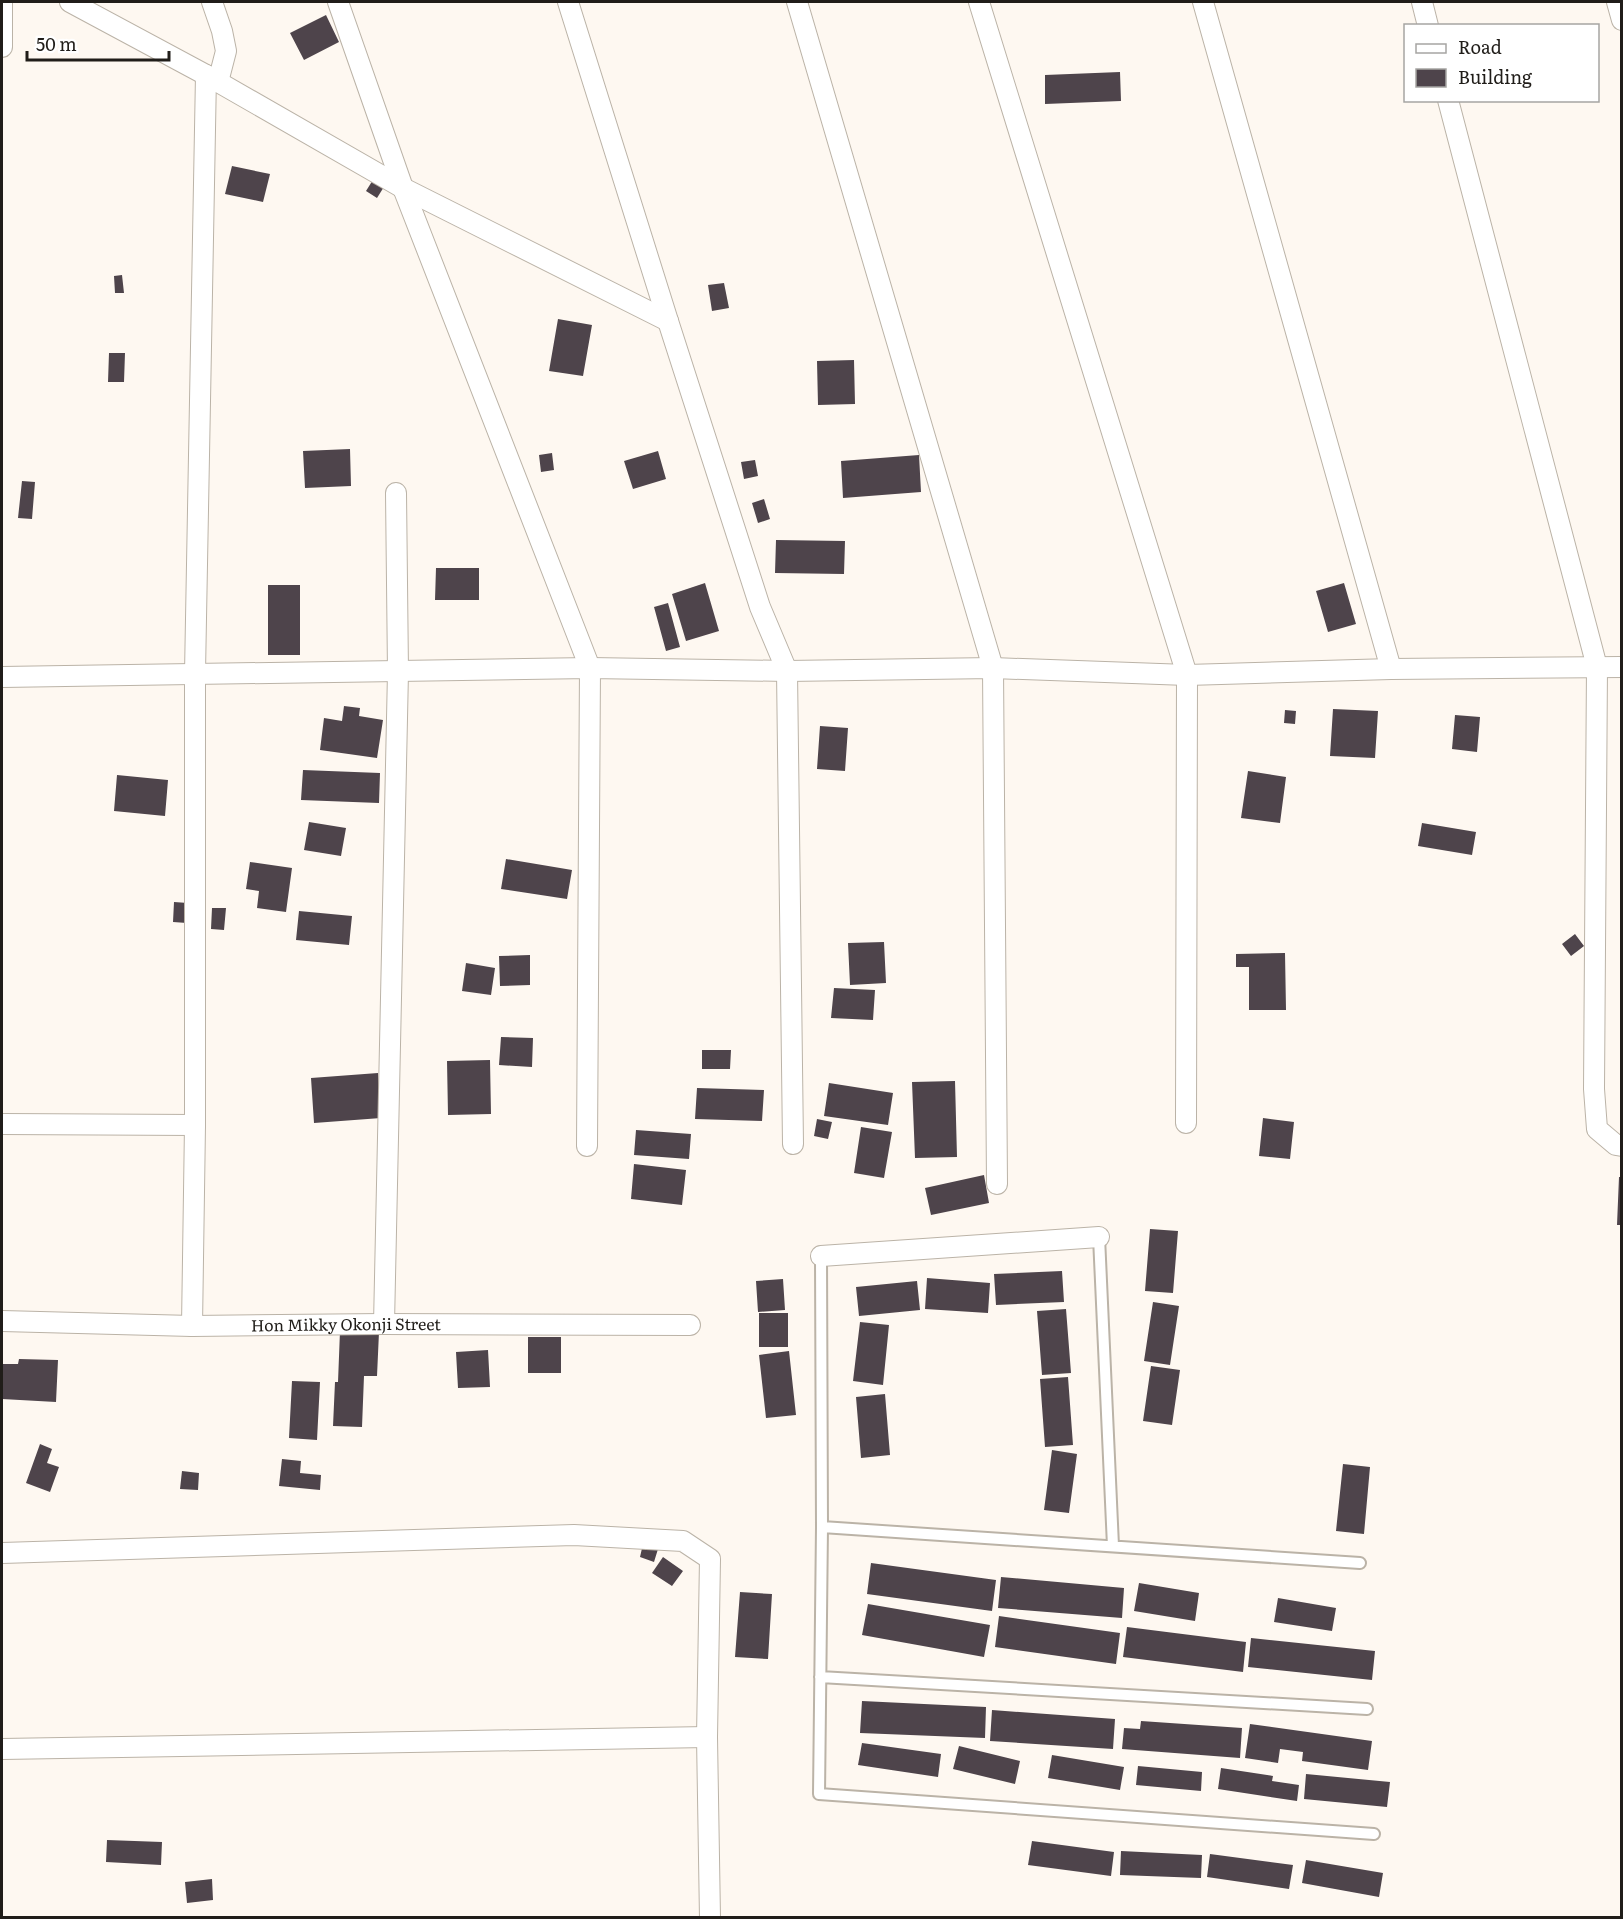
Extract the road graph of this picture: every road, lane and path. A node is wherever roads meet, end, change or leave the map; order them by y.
1 (2, 2) edge
2 (70, 2) edge
3 (212, 2) edge
4 (338, 2) edge
5 (568, 2) edge
6 (797, 2) edge
7 (979, 2) edge
8 (1203, 2) edge
9 (1422, 2) edge
10 (1617, 2) edge
11 (1622, 20) edge
12 (1428, 24) edge
13 (2, 47) edge
14 (212, 78) junction
15 (1449, 102) edge
16 (403, 188) junction
17 (668, 321) junction
18 (396, 493) dead end
19 (1596, 667) junction
20 (1622, 667) edge
21 (590, 668) junction
22 (993, 668) junction
23 (1391, 669) junction
24 (787, 671) junction
25 (398, 672) junction
26 (195, 673) junction
27 (1187, 675) junction
28 (2, 677) edge
29 (1186, 1123) dead end
30 (2, 1124) edge
31 (195, 1125) junction
32 (793, 1144) dead end
33 (587, 1146) dead end
34 (1622, 1146) edge
35 (997, 1184) dead end
36 (1100, 1237) joint
37 (821, 1256) joint
38 (2, 1321) edge
39 (384, 1324) junction
40 (690, 1325) dead end
41 (192, 1326) junction
42 (822, 1527) junction
43 (1113, 1546) junction
44 (2, 1553) edge
45 (1360, 1563) dead end
46 (820, 1677) junction
47 (1367, 1709) dead end
48 (707, 1737) junction
49 (2, 1749) edge
50 (1374, 1834) dead end
51 (710, 1917) edge

1 - 13 street
2 - 14 street
3 - 14 street
4 - 16 street
5 - 17 street
6 - 22 street
7 - 27 street
8 - 23 street
9 - 12 street
10 - 11 street
14 - 16 street
14 - 26 street
15 - 19 street
16 - 17 street
16 - 21 street
17 - 24 street
18 - 25 street
19 - 20 street
19 - 23 street
19 - 34 street
21 - 24 street
21 - 25 street
21 - 33 street
22 - 24 street
22 - 27 street
22 - 35 street
23 - 27 street
24 - 32 street
25 - 26 street
25 - 39 street
26 - 28 street
26 - 31 street
27 - 29 street
30 - 31 street
31 - 41 street
36 - 37 street
36 - 43 lane
37 - 42 lane
38 - 41 street, Hon Mikky Okonji Street
39 - 40 street, Hon Mikky Okonji Street
39 - 41 street, Hon Mikky Okonji Street
42 - 43 lane
42 - 46 lane
43 - 45 lane
44 - 48 street
46 - 47 lane
46 - 50 lane
48 - 49 street
48 - 51 street

